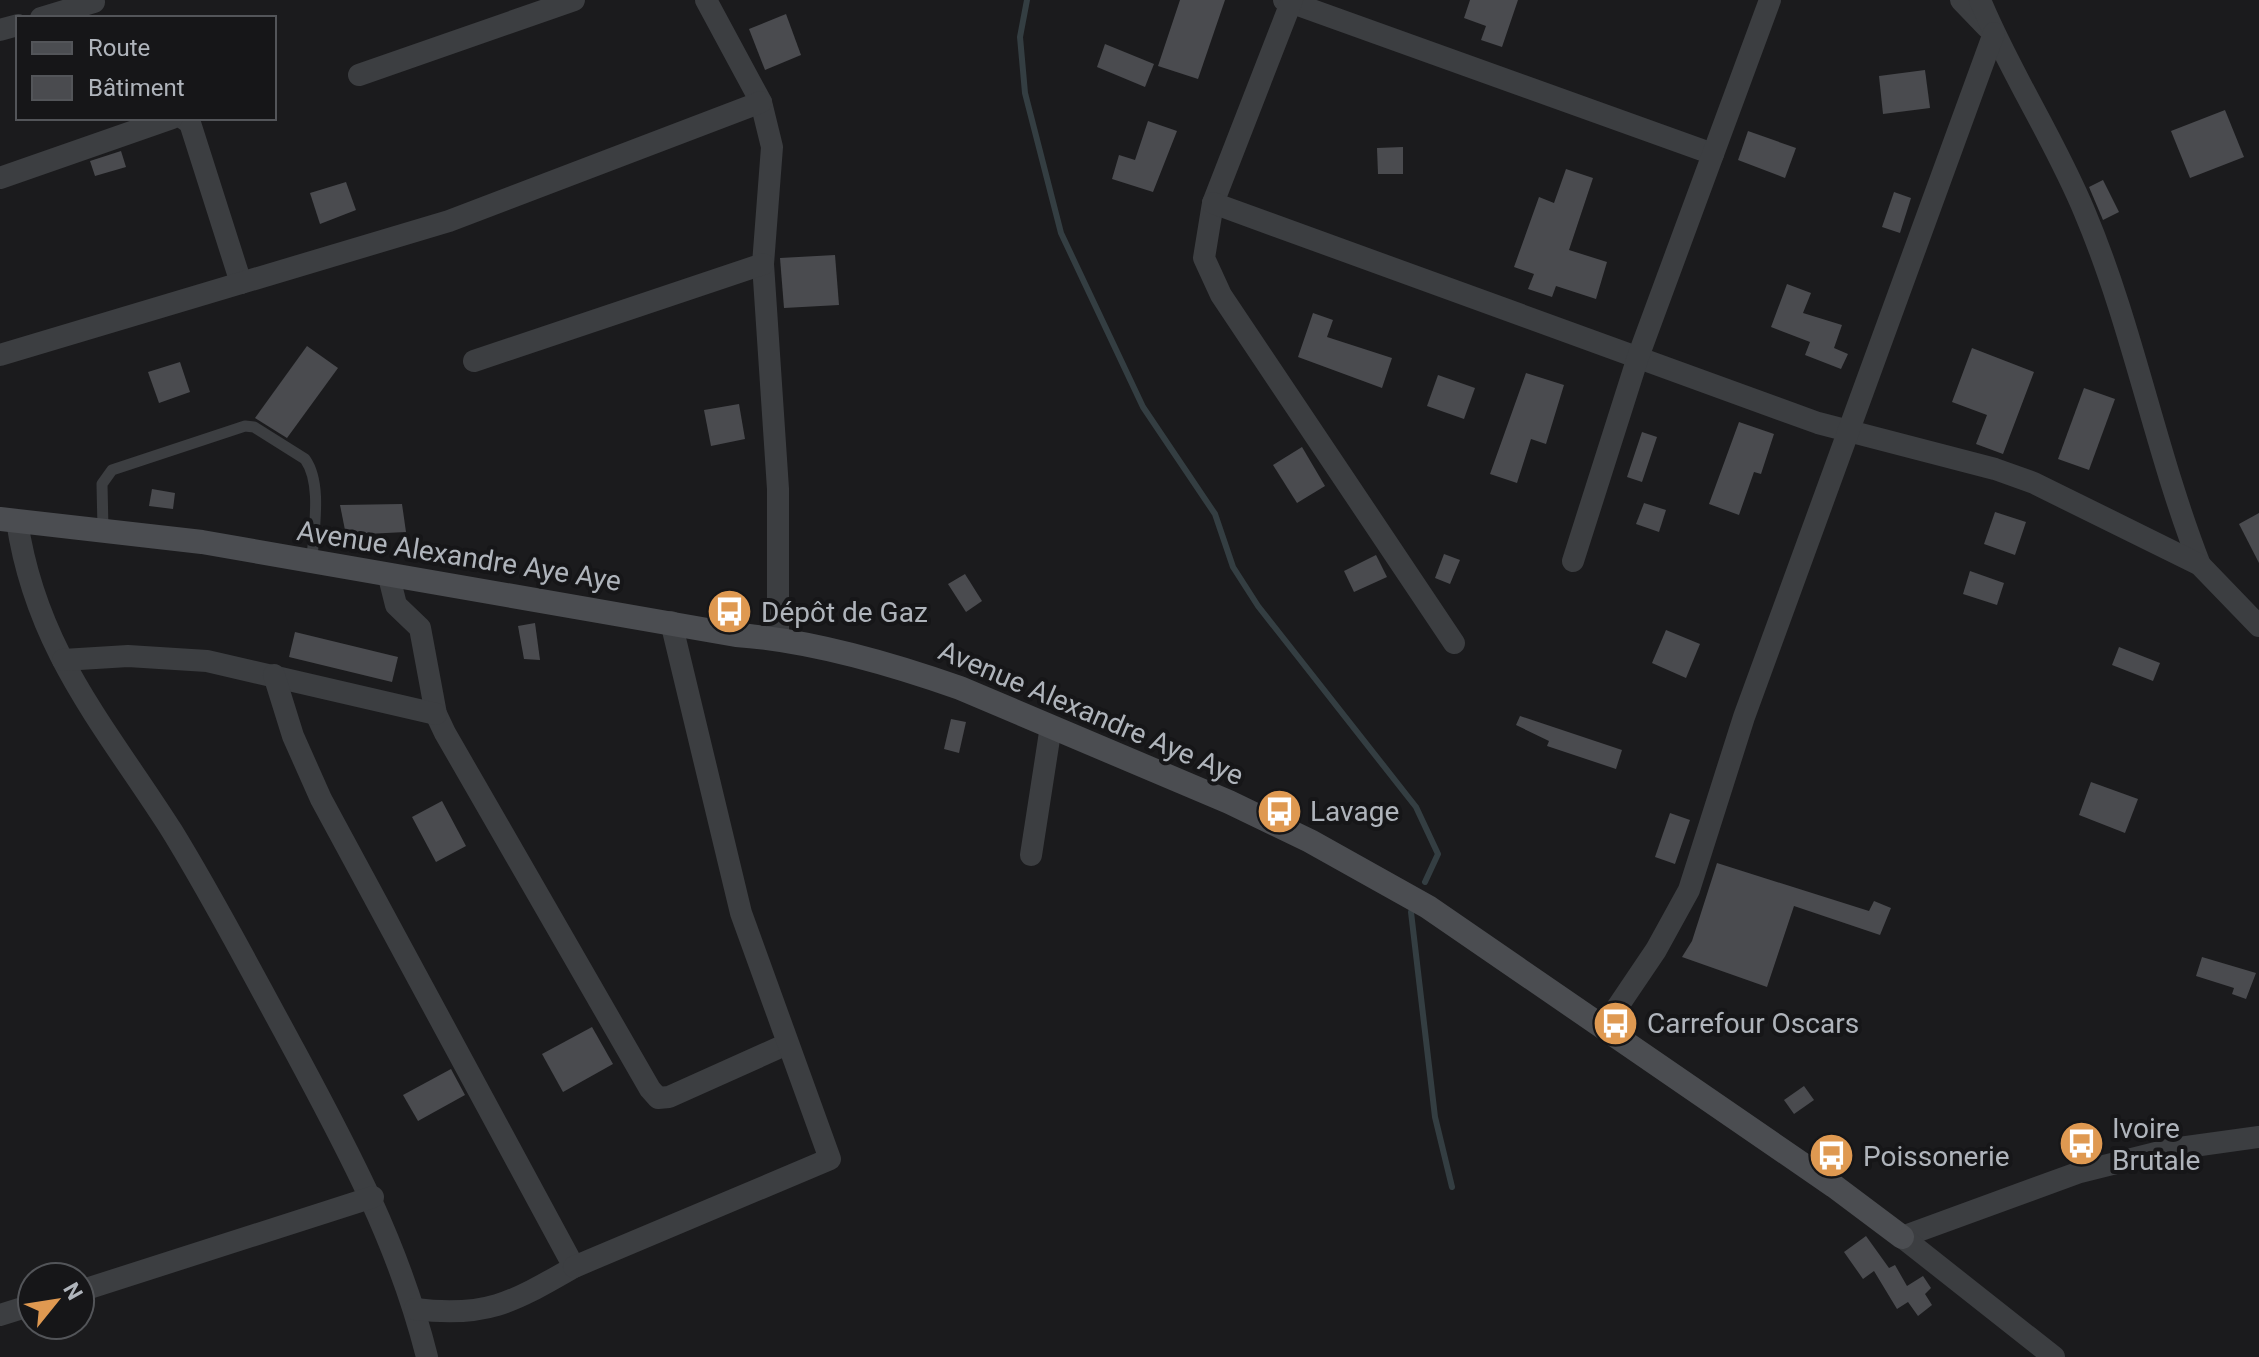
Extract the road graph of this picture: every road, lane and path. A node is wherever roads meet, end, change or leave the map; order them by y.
1 (574, 0) edge
2 (706, 0) edge
3 (1770, 0) edge
4 (1961, 0) edge
5 (1980, 0) edge
6 (1289, 1) edge
7 (94, 2) dead end
8 (48, 16) edge
9 (1994, 33) junction
10 (359, 75) dead end
11 (761, 102) junction
12 (166, 120) edge
13 (186, 120) edge
14 (1713, 154) junction
15 (0, 178) edge
16 (1213, 203) junction
17 (763, 264) junction
18 (241, 283) junction
19 (0, 355) edge
20 (1638, 357) junction
21 (474, 361) dead end
22 (1850, 433) junction
23 (9, 520) edge
24 (103, 529) junction
25 (1573, 561) dead end
26 (312, 563) junction
27 (2200, 565) junction
28 (389, 577) junction
29 (671, 622) junction
30 (2259, 626) edge
31 (778, 638) junction
32 (1454, 643) dead end
33 (63, 660) junction
34 (274, 675) junction
35 (436, 714) junction
36 (1051, 726) junction
37 (1031, 855) dead end
38 (1604, 1027) junction
39 (787, 1044) junction
40 (2259, 1137) edge
41 (373, 1197) junction
42 (1902, 1237) junction
43 (574, 1267) junction
44 (96, 1286) edge
45 (415, 1309) junction
46 (427, 1357) edge
47 (2054, 1357) edge

1 - 10 street
2 - 11 street
3 - 14 street
4 - 9 street
5 - 9 street
6 - 14 street
6 - 16 street
7 - 8 street
9 - 22 street
9 - 27 street
11 - 17 street
11 - 18 street
12 - 15 street
13 - 18 street
14 - 20 street
16 - 20 street
16 - 32 street
17 - 21 street
17 - 31 street
18 - 19 street
20 - 22 street
20 - 25 street
22 - 27 street
22 - 38 street
23 - 24 street, Avenue Alexandre Aye Aye
23 - 33 street
24 - 26 street, Avenue Alexandre Aye Aye
24 - 26 lane
26 - 28 street, Avenue Alexandre Aye Aye
27 - 30 street
28 - 29 street, Avenue Alexandre Aye Aye
28 - 35 street
29 - 31 street, Avenue Alexandre Aye Aye
29 - 39 street
31 - 36 street, Avenue Alexandre Aye Aye
33 - 34 street
33 - 41 street
34 - 35 street
34 - 43 street
35 - 39 street
36 - 37 street
36 - 38 street, Avenue Alexandre Aye Aye
38 - 42 street, Avenue Alexandre Aye Aye
39 - 43 street
40 - 42 street
41 - 44 street
41 - 45 street
42 - 47 street
43 - 45 street
45 - 46 street

